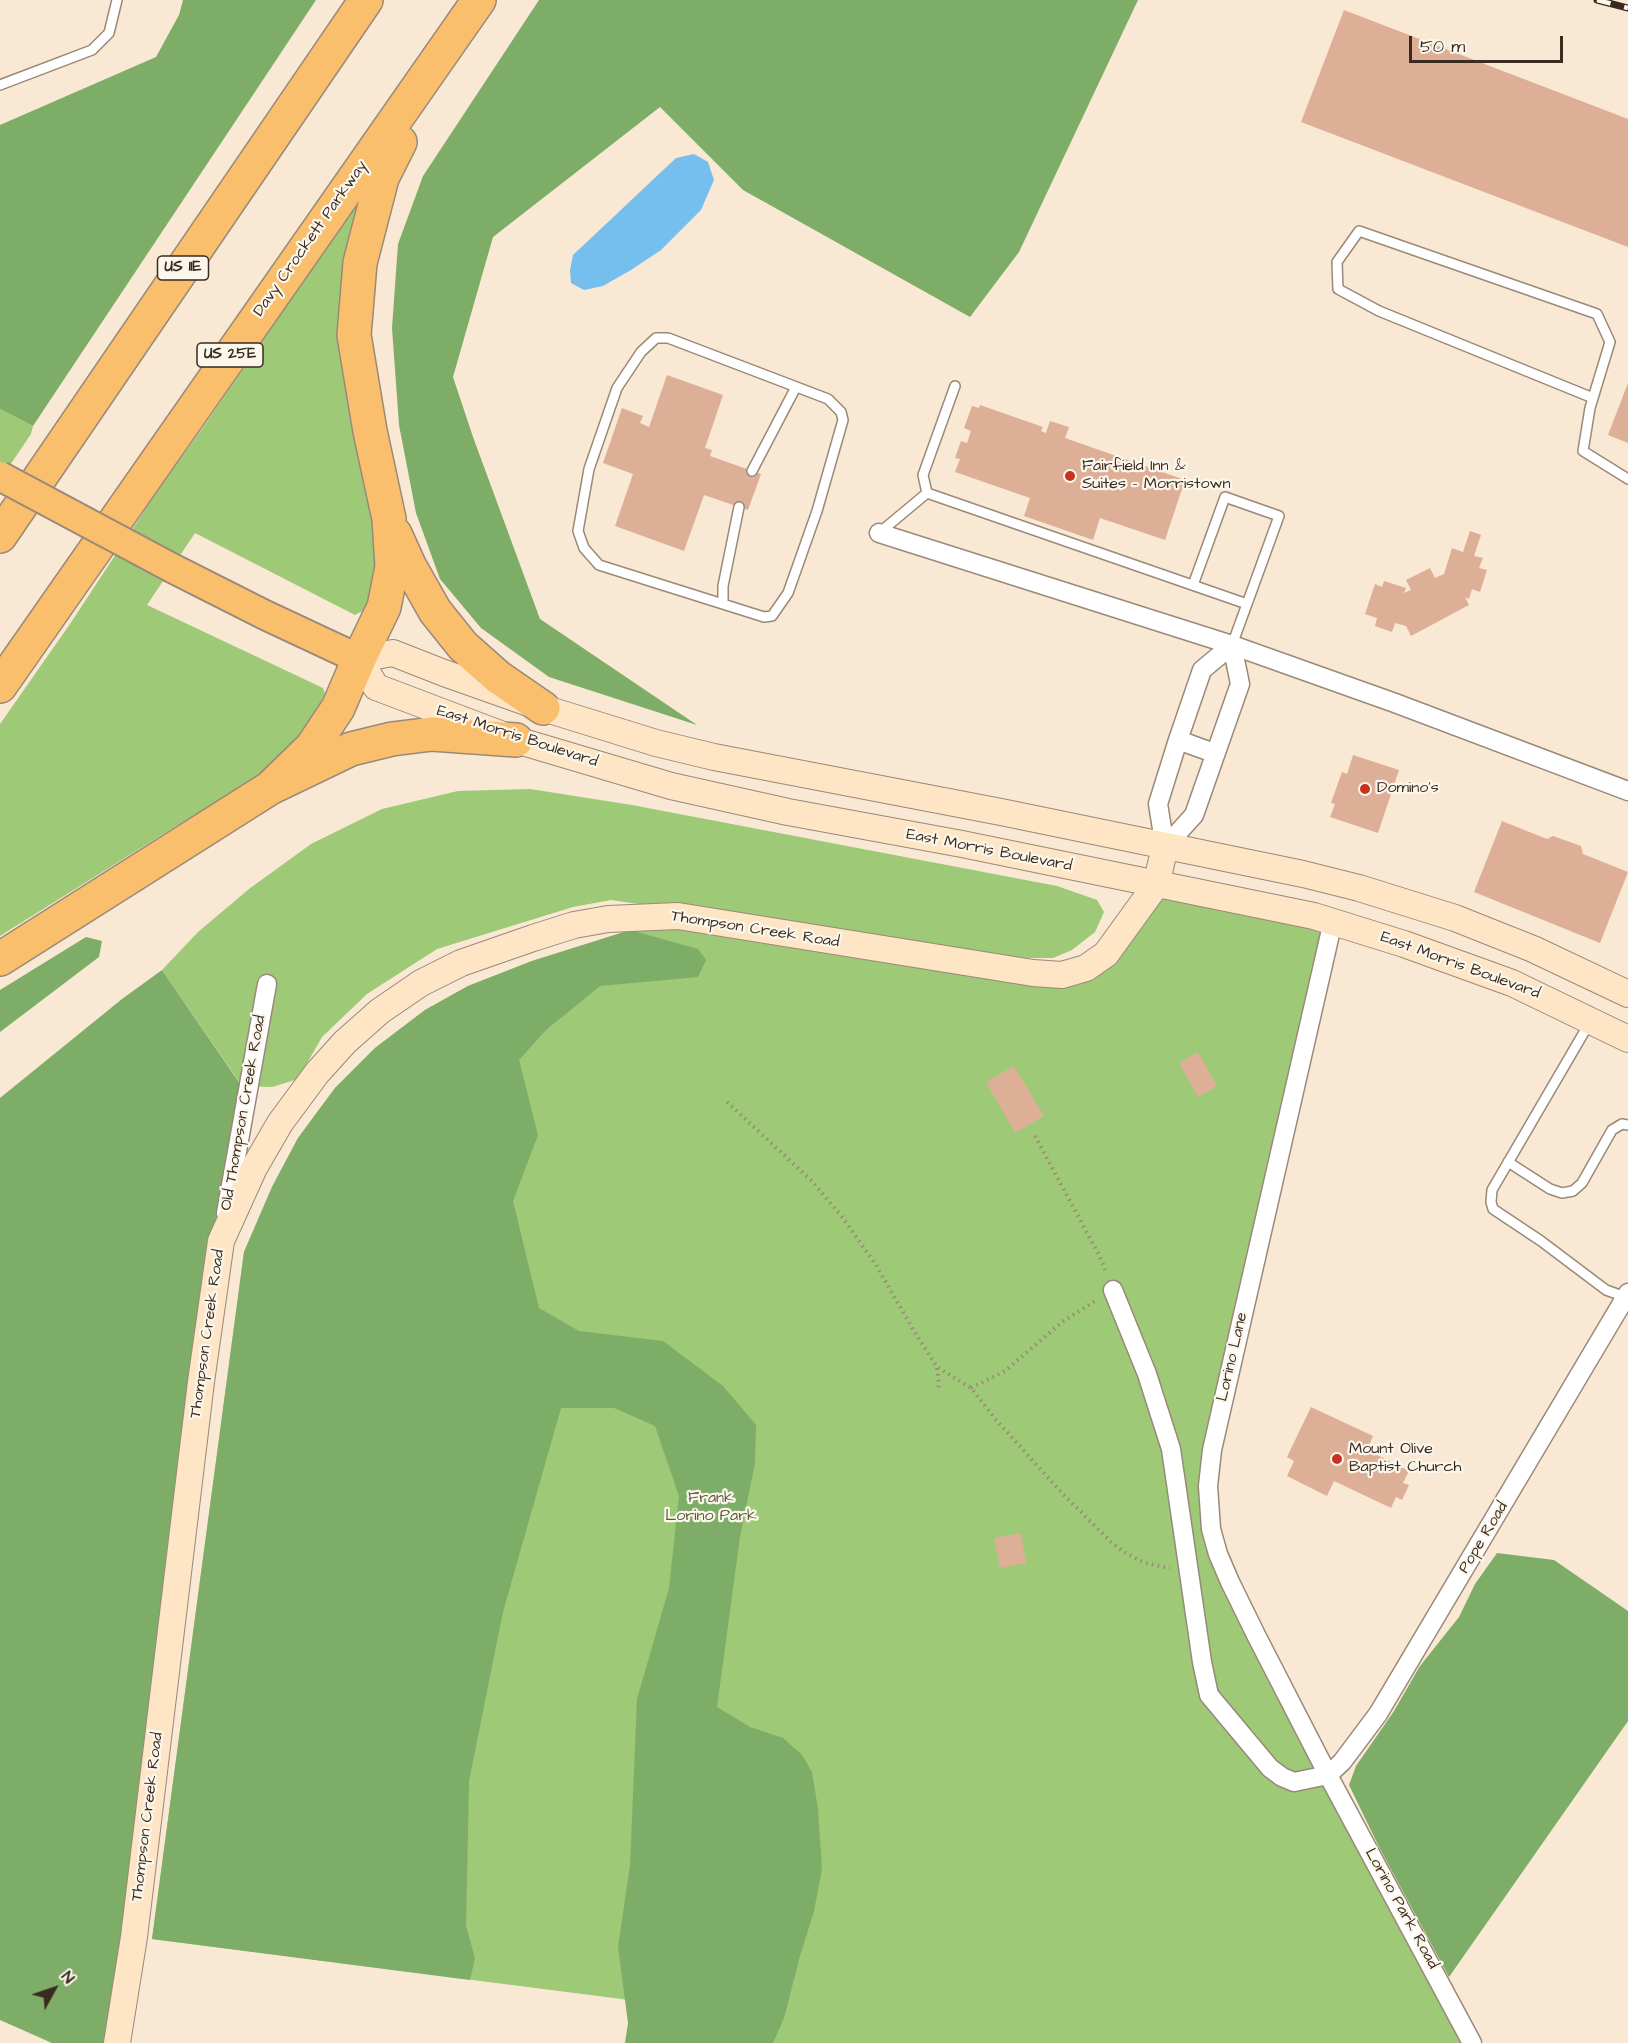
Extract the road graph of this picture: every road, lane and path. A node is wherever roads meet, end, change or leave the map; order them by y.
1 (117, 0) edge
2 (366, 0) edge
3 (470, 13) edge
4 (0, 86) edge
5 (955, 386) dead end
6 (796, 387) junction
7 (1593, 398) junction
8 (752, 471) dead end
9 (0, 476) edge
10 (1628, 479) edge
11 (927, 494) junction
12 (739, 507) dead end
13 (389, 519) junction
14 (879, 533) joint
15 (0, 536) edge
16 (1193, 585) junction
17 (1247, 603) junction
18 (723, 604) junction
19 (1232, 645) junction
20 (359, 658) junction
21 (0, 686) edge
22 (543, 708) junction
23 (516, 740) junction
24 (1178, 740) junction
25 (1214, 753) junction
26 (270, 788) junction
27 (1628, 791) edge
28 (1165, 847) junction
29 (1156, 885) junction
30 (1333, 921) junction
31 (0, 959) edge
32 (267, 984) dead end
33 (1628, 994) edge
34 (1591, 1020) junction
35 (1628, 1039) edge
36 (727, 1102) dead end
37 (1628, 1125) edge
38 (1035, 1136) dead end
39 (1508, 1162) junction
40 (221, 1241) junction
41 (1113, 1290) junction
42 (1627, 1296) edge
43 (937, 1368) junction
44 (971, 1388) junction
45 (938, 1391) dead end
46 (1189, 1571) junction
47 (1328, 1774) junction
48 (117, 2043) edge
49 (1473, 2043) edge

1 - 4 lane
2 - 15 highway, US 11E
3 - 13 highway
3 - 21 highway, Davy Crockett Parkway / US 25E
5 - 11 lane
6 - 8 lane
6 - 18 lane
6 - 18 lane
7 - 7 lane
7 - 10 lane
9 - 20 main road, bridge
11 - 14 lane
11 - 16 lane
12 - 18 lane
13 - 20 highway
13 - 22 highway
14 - 19 street
16 - 17 lane
16 - 17 lane
17 - 19 lane
19 - 24 street
19 - 25 street
19 - 27 street
20 - 22 main road
20 - 23 main road, East Morris Boulevard
20 - 26 highway
22 - 28 main road
23 - 26 highway
23 - 29 main road, East Morris Boulevard
24 - 25 street
24 - 28 street
25 - 28 street
26 - 31 highway
28 - 29 main road
28 - 33 main road
29 - 30 main road, East Morris Boulevard
29 - 40 main road, Thompson Creek Road
30 - 34 main road, East Morris Boulevard
30 - 47 street, Lorino Lane
32 - 40 street, Old Thompson Creek Road
34 - 35 main road, East Morris Boulevard
34 - 39 lane
36 - 43 path
37 - 39 lane
38 - 41 path
39 - 42 lane
40 - 48 main road, Thompson Creek Road
41 - 44 path
41 - 46 street
42 - 47 street, Pope Road
43 - 44 path
43 - 45 path
44 - 46 path
46 - 47 street
47 - 49 street, Lorino Park Road

